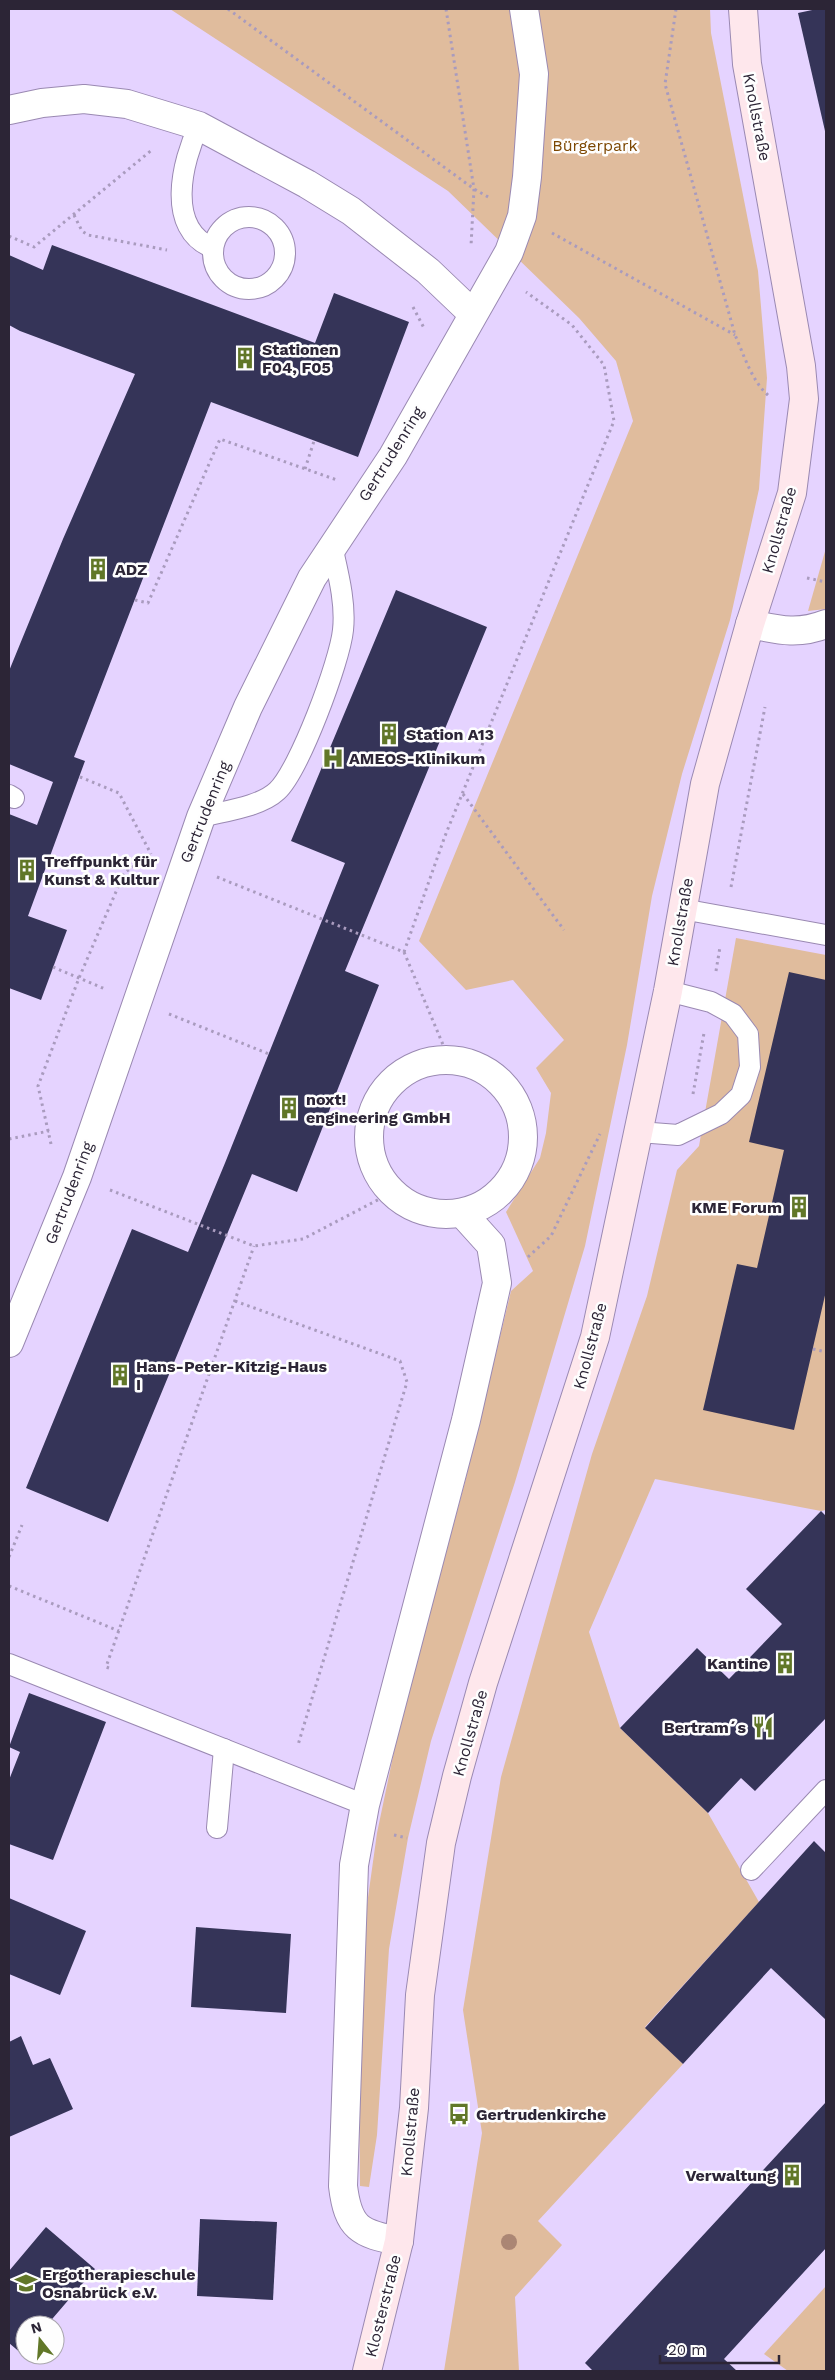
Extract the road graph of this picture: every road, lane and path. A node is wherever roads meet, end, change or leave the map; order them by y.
1 (228, 9) edge
2 (446, 9) edge
3 (524, 9) edge
4 (676, 9) edge
5 (743, 9) edge
6 (9, 110) edge
7 (193, 138) junction
8 (474, 189) junction
9 (74, 214) junction
10 (522, 216) junction
11 (9, 236) edge
12 (214, 257) joint
13 (496, 274) junction
14 (410, 302) dead end
15 (472, 313) junction
16 (735, 335) junction
17 (425, 337) dead end
18 (770, 397) dead end
19 (314, 440) dead end
20 (305, 469) junction
21 (345, 482) dead end
22 (332, 546) junction
23 (807, 578) dead end
24 (826, 582) edge
25 (135, 600) dead end
26 (750, 624) junction
27 (826, 624) edge
28 (80, 776) dead end
29 (462, 794) junction
30 (201, 817) junction
31 (156, 848) dead end
32 (151, 854) junction
33 (184, 864) junction
34 (682, 909) junction
35 (564, 930) dead end
36 (826, 935) edge
37 (404, 952) junction
38 (668, 991) junction
39 (449, 1059) junction
40 (49, 1130) junction
41 (602, 1130) dead end
42 (639, 1132) junction
43 (9, 1139) edge
44 (52, 1153) dead end
45 (77, 1177) junction
46 (391, 1193) junction
47 (463, 1214) junction
48 (254, 1246) junction
49 (497, 1283) junction
50 (235, 1301) junction
51 (9, 1344) edge
52 (813, 1349) dead end
53 (826, 1352) edge
54 (22, 1525) dead end
55 (9, 1557) edge
56 (9, 1586) edge
57 (119, 1631) junction
58 (9, 1664) edge
59 (115, 1671) dead end
60 (289, 1741) dead end
61 (224, 1749) junction
62 (822, 1802) edge
63 (365, 1805) junction
64 (217, 1828) dead end
65 (751, 1870) dead end
66 (399, 2241) junction
67 (367, 2371) edge

1 - 8 path
2 - 8 path
3 - 10 street, Gertrudenring
4 - 16 path
5 - 26 street, Knollstraße
6 - 7 street
7 - 9 path
7 - 12 lane
7 - 15 street
8 - 10 path
9 - 11 path
9 - 12 path
10 - 13 street, Gertrudenring
10 - 16 path
13 - 15 street, Gertrudenring
13 - 29 path
14 - 17 path
15 - 22 street, Gertrudenring
16 - 18 path
19 - 20 path
20 - 21 path
20 - 25 path
22 - 30 street, Gertrudenring
22 - 30 lane
23 - 24 path
26 - 27 street
26 - 34 street, Knollstraße
28 - 32 path
29 - 35 path
29 - 37 path
30 - 33 street, Gertrudenring
31 - 32 path
32 - 40 path
33 - 37 path
33 - 45 street, Gertrudenring
34 - 36 lane
34 - 38 street, Knollstraße
37 - 39 path
38 - 42 street, Knollstraße
38 - 42 lane
39 - 46 street
39 - 47 street
40 - 43 path
40 - 44 path
41 - 49 path
42 - 66 street, Knollstraße
45 - 48 path
45 - 51 street, Gertrudenring
46 - 47 street
46 - 48 path
47 - 49 street
48 - 50 path
49 - 63 street
50 - 57 path
50 - 60 path
52 - 53 path
54 - 55 path
56 - 57 path
57 - 59 path
58 - 61 lane
61 - 63 lane
61 - 64 lane
62 - 65 lane
63 - 66 street
66 - 67 street, Klosterstraße

